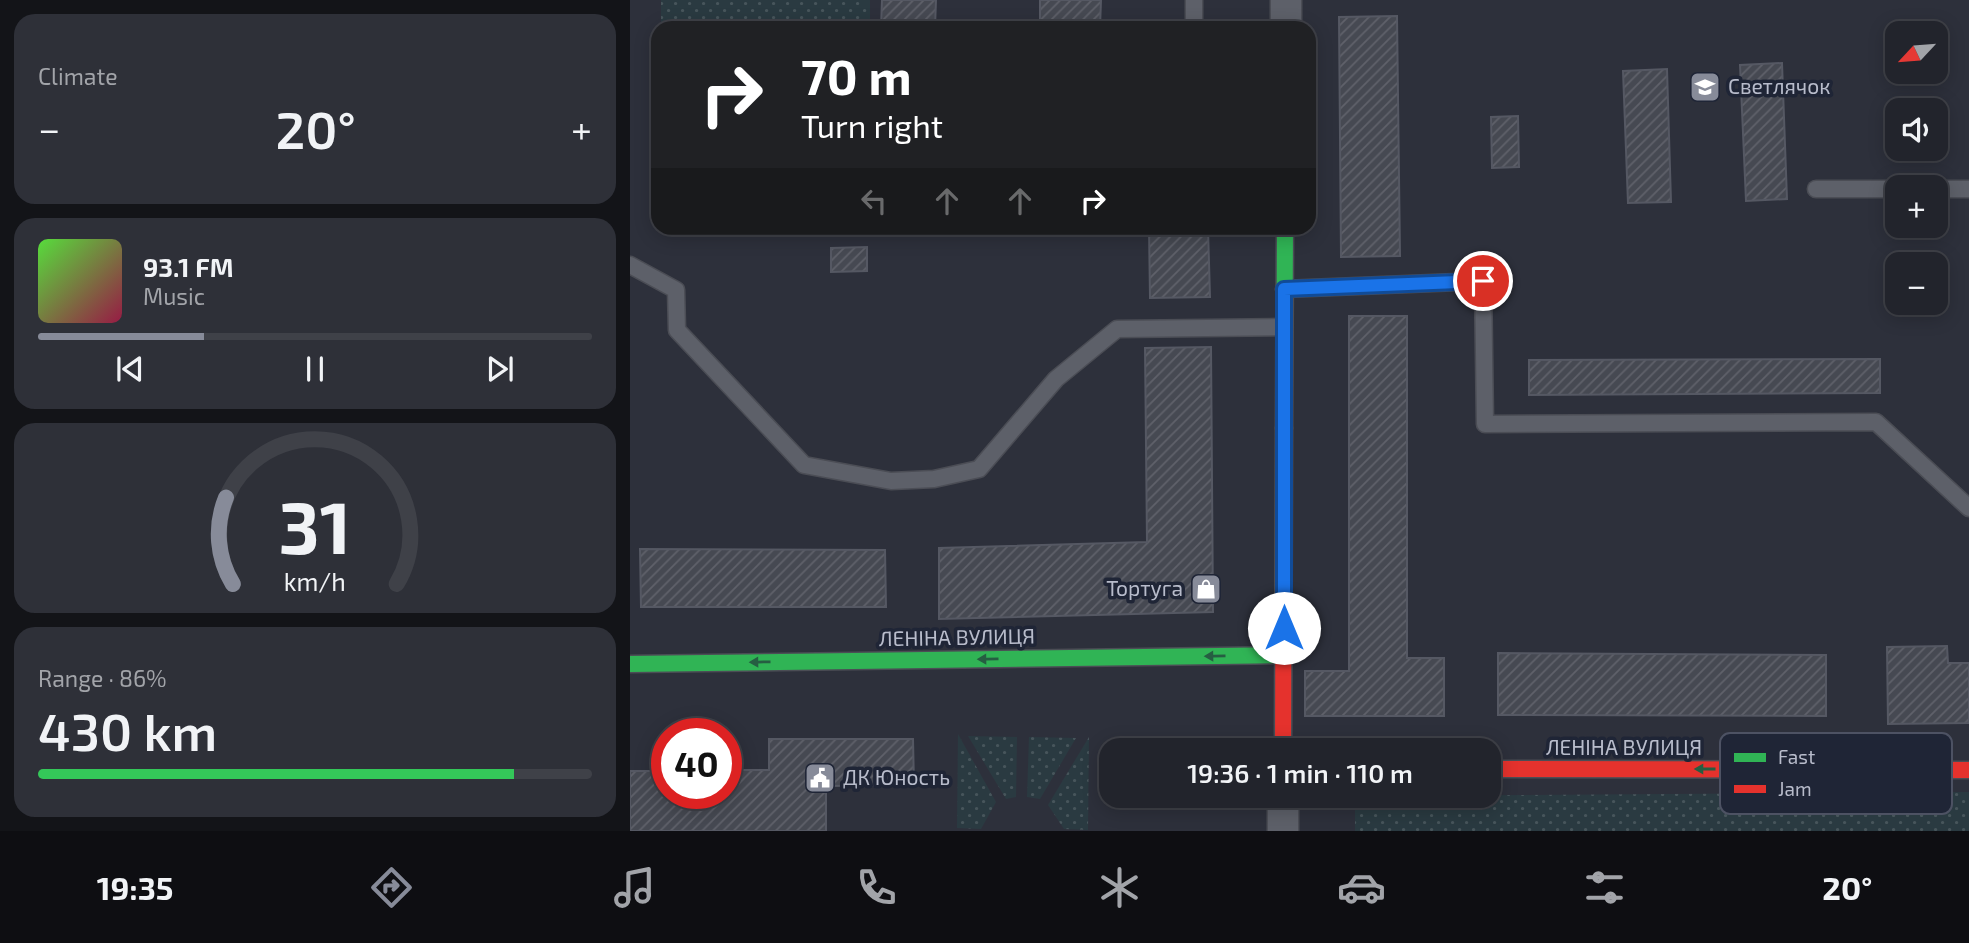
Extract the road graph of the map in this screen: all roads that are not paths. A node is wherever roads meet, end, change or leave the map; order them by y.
1 (1194, 0) edge
2 (1286, 0) edge
3 (1194, 21) edge
4 (1286, 21) edge
5 (1816, 189) dead end
6 (1885, 189) edge
7 (1948, 189) edge
8 (1969, 189) edge
9 (1285, 235) edge
10 (630, 265) edge
11 (1284, 289) junction
12 (1284, 327) junction
13 (1969, 508) edge
14 (1284, 655) junction
15 (630, 664) edge
16 (1283, 738) edge
17 (1501, 769) edge
18 (1720, 769) edge
19 (1283, 808) edge
20 (1283, 831) edge

1 - 3 lane
2 - 4 street
5 - 6 lane
7 - 8 lane
9 - 11 street
10 - 12 lane
11 - 12 street
11 - 13 lane
12 - 14 street
14 -> 15 street, ЛЕНІНА ВУЛИЦЯ
14 - 16 street
18 -> 17 street, ЛЕНІНА ВУЛИЦЯ
19 - 20 street

